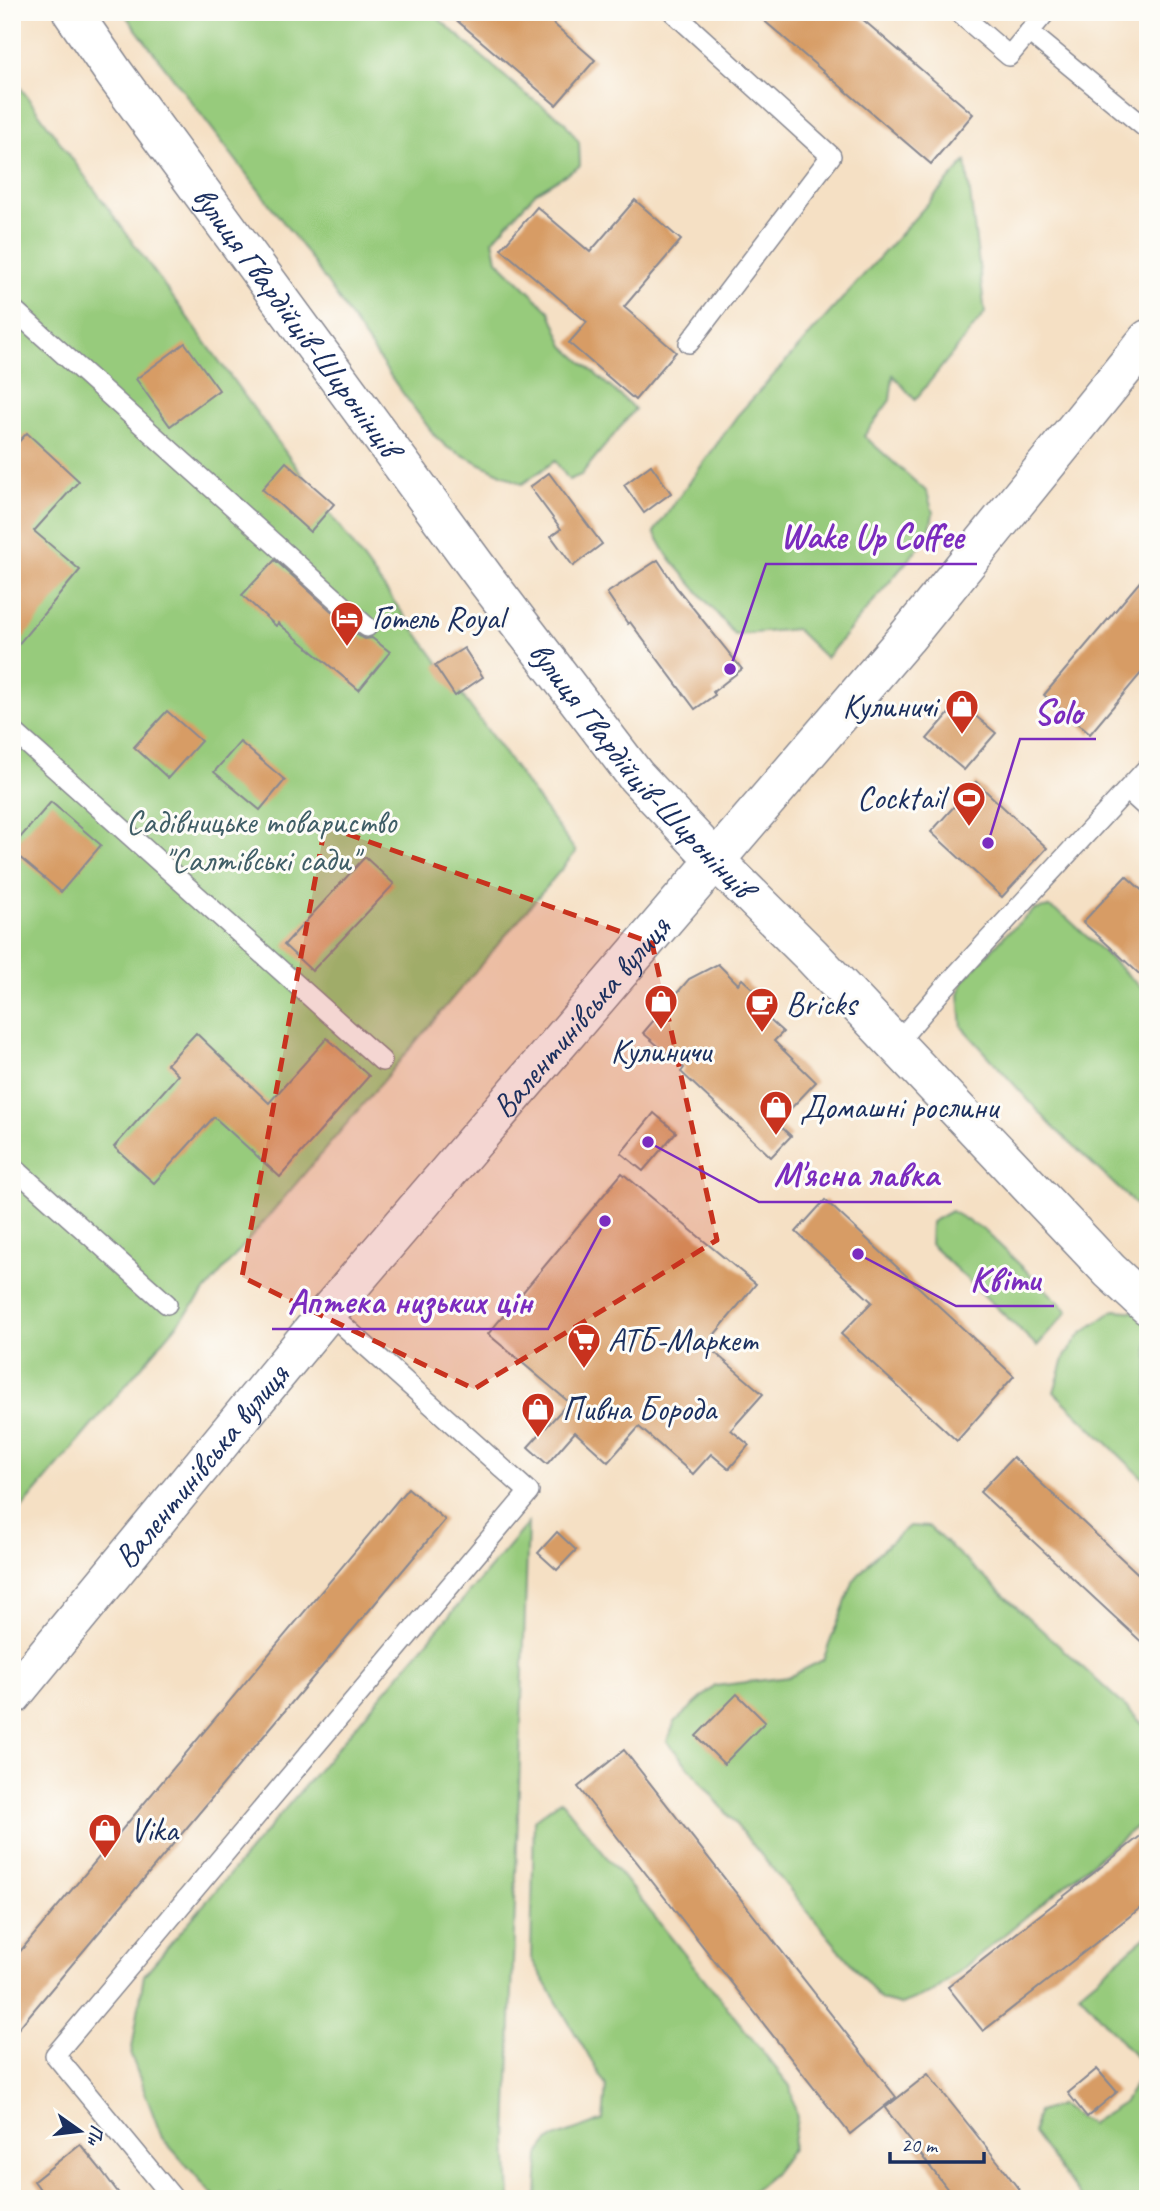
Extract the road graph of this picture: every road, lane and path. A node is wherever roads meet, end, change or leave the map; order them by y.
1 (72, 12) edge
2 (673, 12) edge
3 (958, 12) edge
4 (1046, 12) edge
5 (1030, 32) junction
6 (1148, 130) edge
7 (12, 308) edge
8 (1148, 339) edge
9 (689, 343) dead end
10 (367, 626) dead end
11 (12, 730) edge
12 (1148, 766) edge
13 (1127, 790) junction
14 (1148, 809) edge
15 (716, 861) junction
16 (895, 1045) junction
17 (382, 1061) dead end
18 (12, 1166) edge
19 (167, 1304) dead end
20 (1148, 1307) edge
21 (328, 1312) junction
22 (12, 1696) edge
23 (174, 2199) edge

1 - 15 street, вулиця Гвардійців-Широнінців
2 - 9 lane
3 - 5 lane
4 - 5 lane
5 - 6 lane
7 - 10 lane
8 - 15 street, Валентинівська вулиця
11 - 17 lane
12 - 13 lane
13 - 14 lane
13 - 16 lane
15 - 16 street, вулиця Гвардійців-Широнінців
15 - 21 street, Валентинівська вулиця
16 - 20 street, вулиця Гвардійців-Широнінців
18 - 19 lane
21 - 22 street, Валентинівська вулиця
21 - 23 lane

